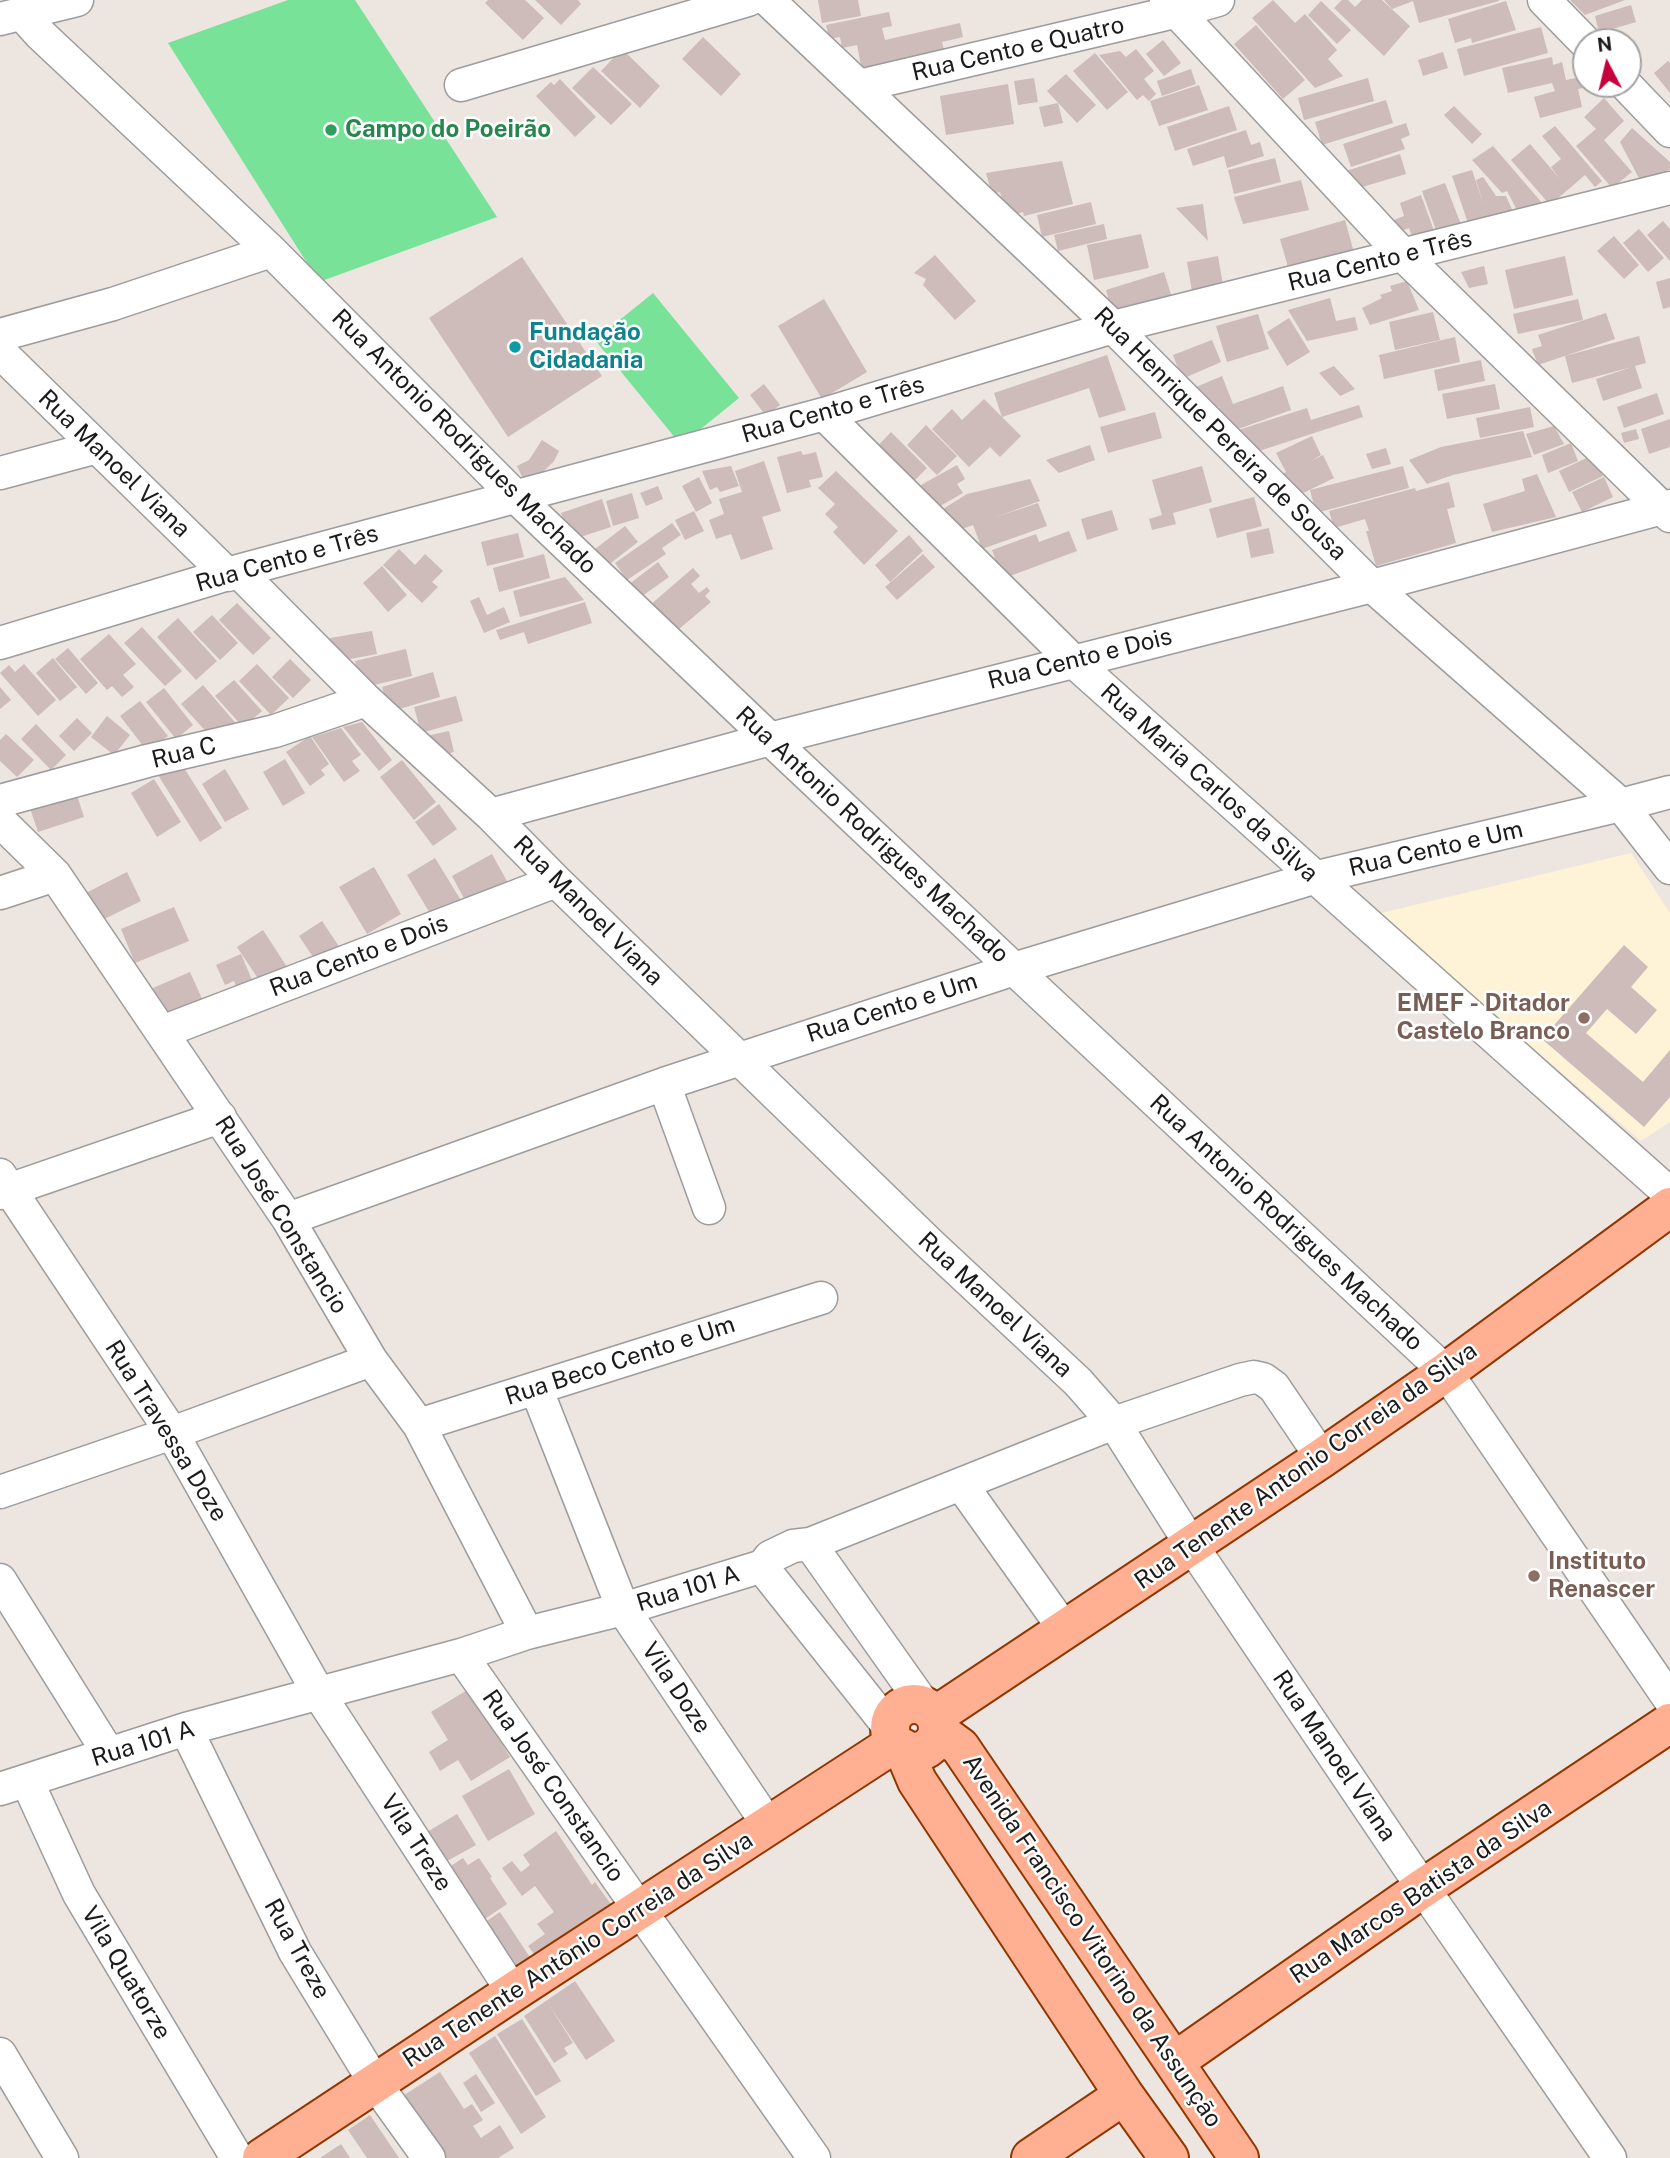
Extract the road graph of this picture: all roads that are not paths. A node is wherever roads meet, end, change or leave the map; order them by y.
1 (748, 0) edge
2 (768, 0) edge
3 (1218, 0) edge
4 (1544, 0) edge
5 (69, 1) edge
6 (1172, 6) edge
7 (11, 17) edge
8 (1572, 29) edge
9 (461, 85) dead end
10 (859, 86) junction
11 (1638, 98) edge
12 (1670, 131) edge
13 (1670, 188) edge
14 (271, 251) junction
15 (1403, 255) junction
16 (1113, 327) junction
17 (0, 335) edge
18 (0, 352) edge
19 (824, 414) junction
20 (97, 447) junction
21 (0, 473) edge
22 (516, 497) junction
23 (1667, 510) edge
24 (233, 573) junction
25 (1372, 586) junction
26 (0, 643) edge
27 (1073, 661) junction
28 (366, 700) junction
29 (770, 738) junction
30 (1670, 792) edge
31 (0, 801) edge
32 (1621, 805) junction
33 (491, 815) junction
34 (0, 821) edge
35 (1670, 869) edge
36 (55, 875) junction
37 (1314, 878) junction
38 (556, 881) junction
39 (0, 893) edge
40 (1014, 969) junction
41 (162, 1032) junction
42 (738, 1058) junction
43 (664, 1084) junction
44 (220, 1117) junction
45 (3, 1186) edge
46 (1670, 1194) edge
47 (1670, 1207) edge
48 (709, 1209) dead end
49 (288, 1219) junction
50 (821, 1298) dead end
51 (371, 1360) junction
52 (1446, 1372) junction
53 (536, 1388) junction
54 (1114, 1423) junction
55 (419, 1425) junction
56 (172, 1433) junction
57 (1322, 1458) junction
58 (961, 1484) junction
59 (0, 1492) edge
60 (810, 1544) junction
61 (1192, 1546) junction
62 (763, 1566) junction
63 (0, 1580) edge
64 (623, 1609) junction
65 (1065, 1630) junction
66 (527, 1633) junction
67 (461, 1655) junction
68 (319, 1694) junction
69 (1670, 1700) edge
70 (932, 1717) junction
71 (1670, 1723) edge
72 (186, 1729) junction
73 (896, 1740) junction
74 (109, 1754) junction
75 (13, 1785) edge
76 (769, 1826) junction
77 (1423, 1888) junction
78 (640, 1909) junction
79 (513, 1992) junction
80 (0, 2054) edge
81 (1173, 2062) junction
82 (376, 2083) junction
83 (1124, 2095) junction
84 (62, 2158) edge
85 (237, 2158) edge
86 (262, 2158) edge
87 (429, 2158) edge
88 (814, 2158) edge
89 (1031, 2158) edge
90 (1169, 2158) edge
91 (1239, 2158) edge
92 (1610, 2158) edge

1 - 9 street
2 - 10 street, Rua Henrique Pereira de Sousa
3 - 6 street, Rua Cento e Quatro
4 - 8 street
5 - 7 street
6 - 10 street, Rua Cento e Quatro
6 - 15 street
7 - 14 street, Rua Antonio Rodrigues Machado
10 - 16 street, Rua Henrique Pereira de Sousa
11 - 12 street
13 - 15 street, Rua Cento e Três
14 - 17 street
14 - 22 street, Rua Antonio Rodrigues Machado
15 - 16 street, Rua Cento e Três
15 - 23 street
16 - 19 street, Rua Cento e Três
16 - 25 street, Rua Henrique Pereira de Sousa
18 - 20 street, Rua Manoel Viana
19 - 22 street, Rua Cento e Três
19 - 27 street, Rua Maria Carlos da Silva
20 - 21 street
20 - 24 street, Rua Manoel Viana
22 - 24 street, Rua Cento e Três
22 - 29 street, Rua Antonio Rodrigues Machado
23 - 25 street, Rua Cento e Dois
24 - 26 street, Rua Cento e Três
24 - 28 street, Rua Manoel Viana
25 - 27 street, Rua Cento e Dois
25 - 32 street, Rua Henrique Pereira de Sousa
27 - 29 street, Rua Cento e Dois
27 - 37 street, Rua Maria Carlos da Silva
28 - 31 street, Rua C
28 - 33 street, Rua Manoel Viana
29 - 33 street, Rua Cento e Dois
29 - 40 street, Rua Antonio Rodrigues Machado
30 - 32 street, Rua Cento e Um
32 - 35 street, Rua Henrique Pereira de Sousa
32 - 37 street, Rua Cento e Um
33 - 38 street, Rua Manoel Viana
34 - 36 street, Rua José Constancio
36 - 39 street
36 - 41 street, Rua José Constancio
37 - 40 street, Rua Cento e Um
37 - 46 street, Rua Maria Carlos da Silva
38 - 41 street, Rua Cento e Dois
38 - 42 street, Rua Manoel Viana
40 - 42 street, Rua Cento e Um
40 - 52 street, Rua Antonio Rodrigues Machado
41 - 44 street, Rua José Constancio
42 - 43 street, Rua Cento e Um
42 - 54 street, Rua Manoel Viana
43 - 48 street
43 - 49 street, Rua Cento e Um
44 - 45 street
44 - 49 street, Rua José Constancio
45 - 56 street, Rua Travessa Doze
47 - 52 main road, Rua Tenente Antonio Correia da Silva
49 - 51 street, Rua José Constancio
50 - 53 street, Rua Beco Cento e Um
51 - 55 street, Rua José Constancio
51 - 56 street
52 - 57 main road, Rua Tenente Antonio Correia da Silva
52 - 69 street, Rua Antonio Rodrigues Machado
53 - 55 street, Rua Beco Cento e Um
53 - 64 street, Vila Doze
54 - 57 street, Rua 101 A
54 - 58 street, Rua 101 A
54 - 61 street, Rua Manoel Viana
55 - 66 street, Rua José Constancio
56 - 59 street
56 - 68 street, Rua Travessa Doze
57 - 61 main road, Rua Tenente Antonio Correia da Silva
58 - 60 street, Rua 101 A
58 - 65 street
60 - 62 street, Rua 101 A
60 - 70 street
61 - 65 main road, Rua Tenente Antonio Correia da Silva
61 - 77 street, Rua Manoel Viana
62 - 64 street, Rua 101 A
62 - 73 street
63 - 74 street
64 - 66 street, Rua 101 A
64 - 76 street, Vila Doze
65 - 70 main road, Rua Tenente Antonio Correia da Silva
66 - 67 street, Rua 101 A
67 - 68 street, Rua 101 A
67 - 78 street, Rua José Constancio
68 - 72 street, Rua 101 A
68 - 79 street, Vila Treze
70 - 73 main road, Rua Tenente Antônio Correia da Silva
70 - 81 main road, Avenida Francisco Vitorino da Assunção
71 - 77 main road, Rua Marcos Batista da Silva
72 - 74 street, Rua 101 A
72 - 82 street, Rua Treze
73 - 76 main road, Rua Tenente Antônio Correia da Silva
73 - 83 main road
74 - 75 street, Rua 101 A
75 - 85 street, Vila Quatorze
76 - 78 main road, Rua Tenente Antônio Correia da Silva
77 - 81 main road, Rua Marcos Batista da Silva
77 - 92 street, Rua Manoel Viana
78 - 79 main road, Rua Tenente Antônio Correia da Silva
78 - 88 street, Rua José Constancio
79 - 82 main road, Rua Tenente Antônio Correia da Silva
80 - 84 street
81 - 83 main road
81 - 91 main road, Avenida Francisco Vitorino da Assunção
82 - 86 main road, Rua Tenente Antônio Correia da Silva
82 - 87 street, Rua Treze
83 - 89 main road
83 - 90 main road

